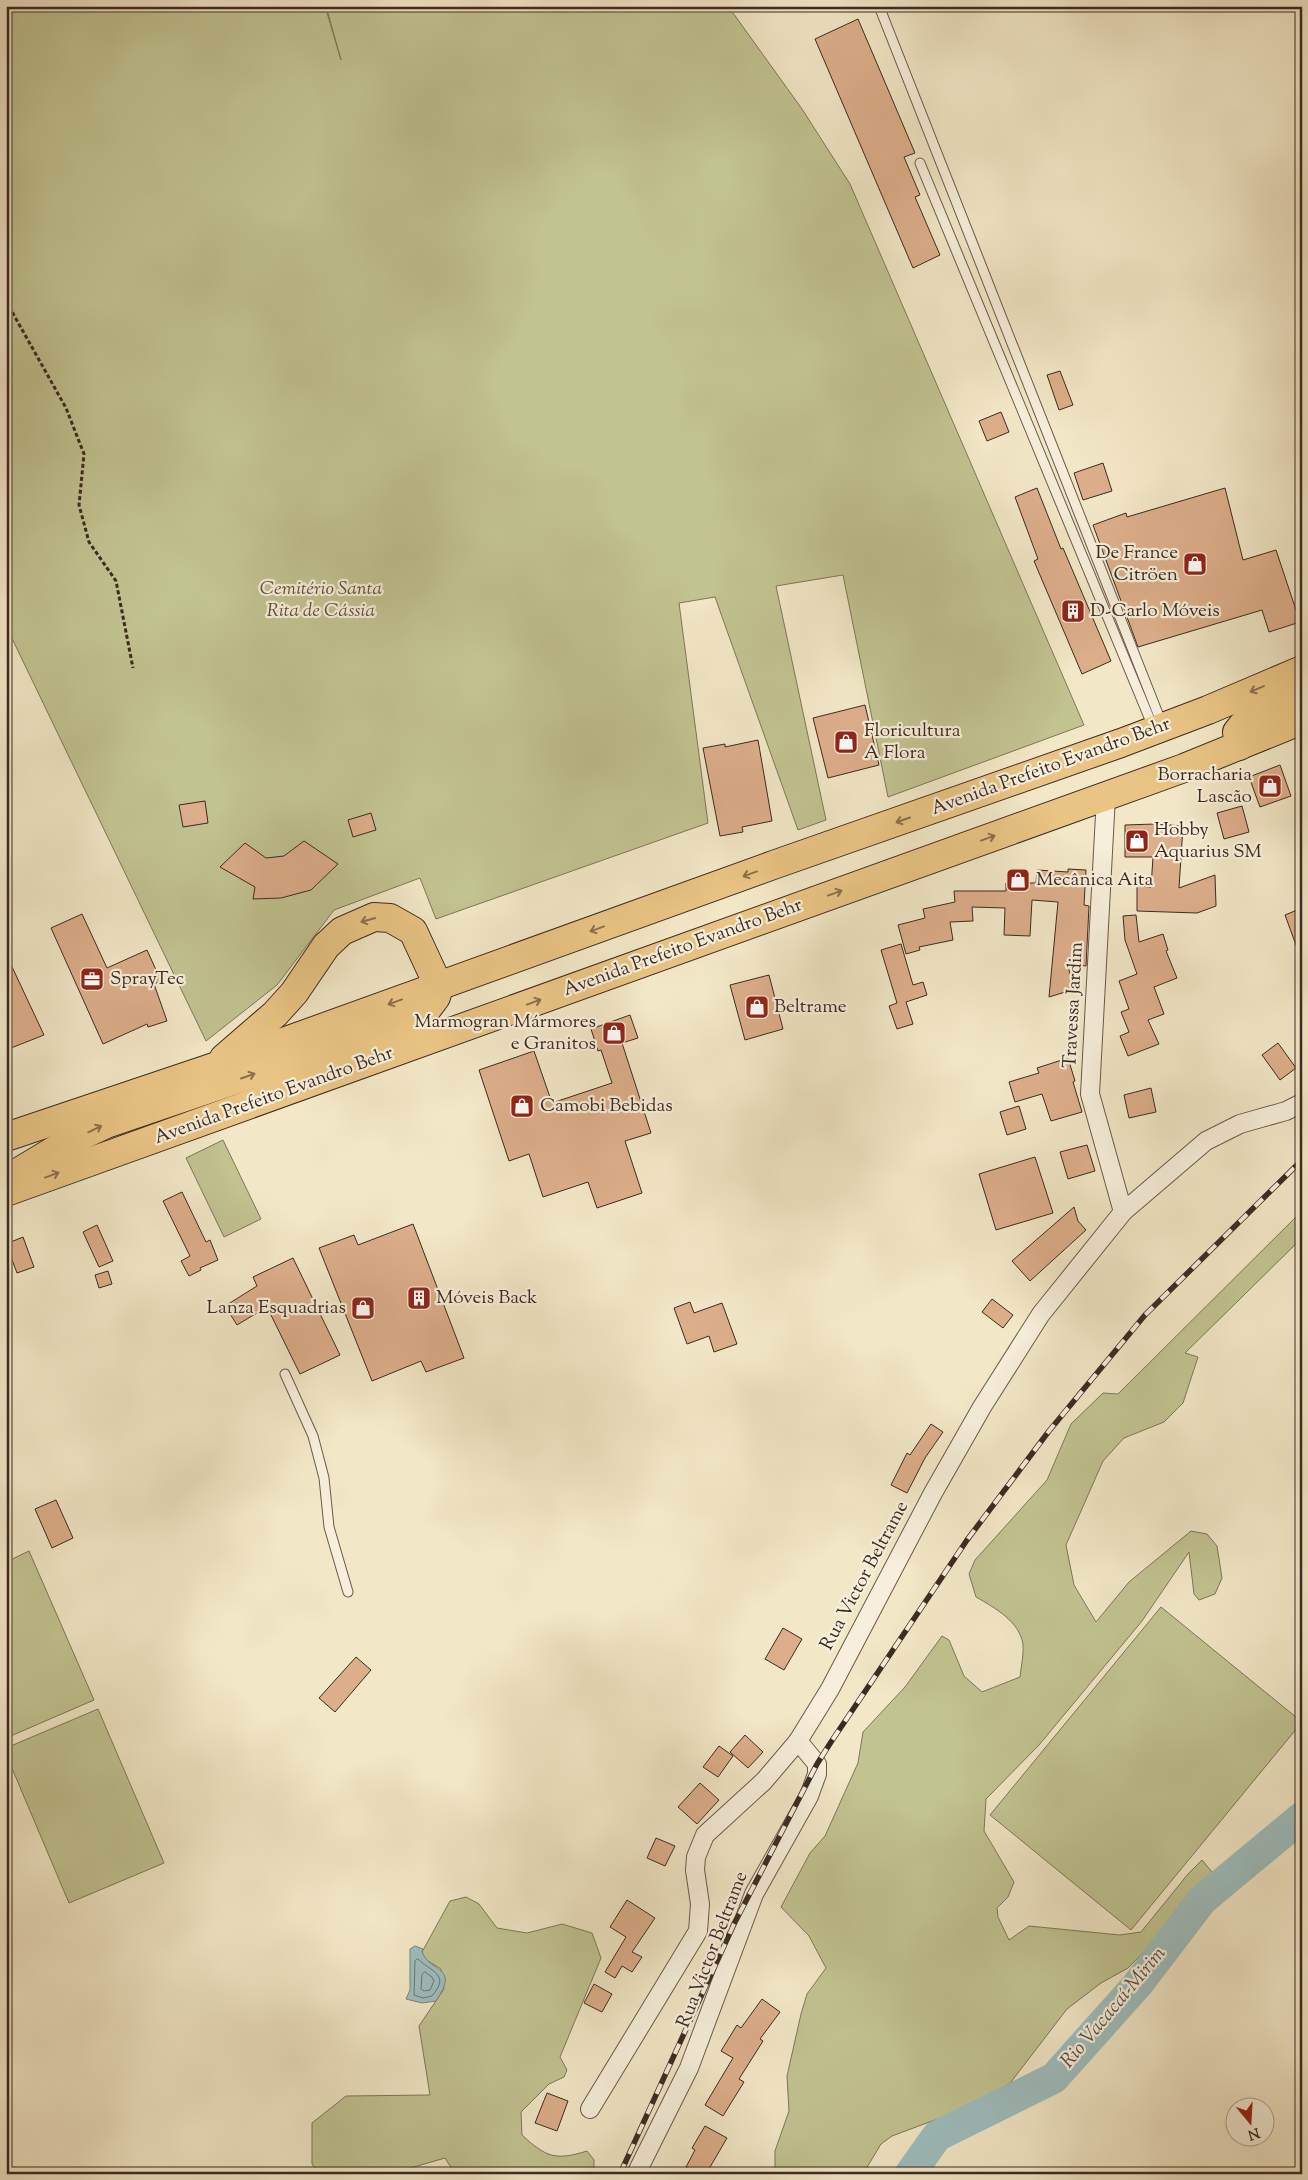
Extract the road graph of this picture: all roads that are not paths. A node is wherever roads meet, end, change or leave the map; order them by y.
1 (879, 6) edge
2 (920, 163) dead end
3 (1302, 670) edge
4 (1302, 695) edge
5 (1302, 720) edge
6 (1159, 729) junction
7 (1239, 746) junction
8 (1106, 796) junction
9 (439, 987) junction
10 (214, 1067) junction
11 (1302, 1103) edge
12 (6, 1137) edge
13 (6, 1179) edge
14 (6, 1192) edge
15 (1123, 1212) junction
16 (285, 1374) dead end
17 (348, 1592) dead end
18 (798, 1740) junction
19 (590, 2109) dead end
20 (636, 2174) edge

1 - 6 lane
2 - 6 lane
3 -> 6 highway, Avenida Prefeito Evandro Behr
4 - 7 highway
5 - 7 highway, Avenida Prefeito Evandro Behr
6 -> 9 highway, Avenida Prefeito Evandro Behr
7 - 8 highway, Avenida Prefeito Evandro Behr
14 -> 8 highway, Avenida Prefeito Evandro Behr
8 - 15 street, Travessa Jardim
9 -> 10 highway, Avenida Prefeito Evandro Behr
9 -> 10 highway
13 -> 9 highway
10 - 12 highway, Avenida Prefeito Evandro Behr
11 - 15 street, Rua Victor Beltrame
15 - 18 street, Rua Victor Beltrame
16 - 17 lane
18 - 19 street
18 - 20 street, Rua Victor Beltrame

